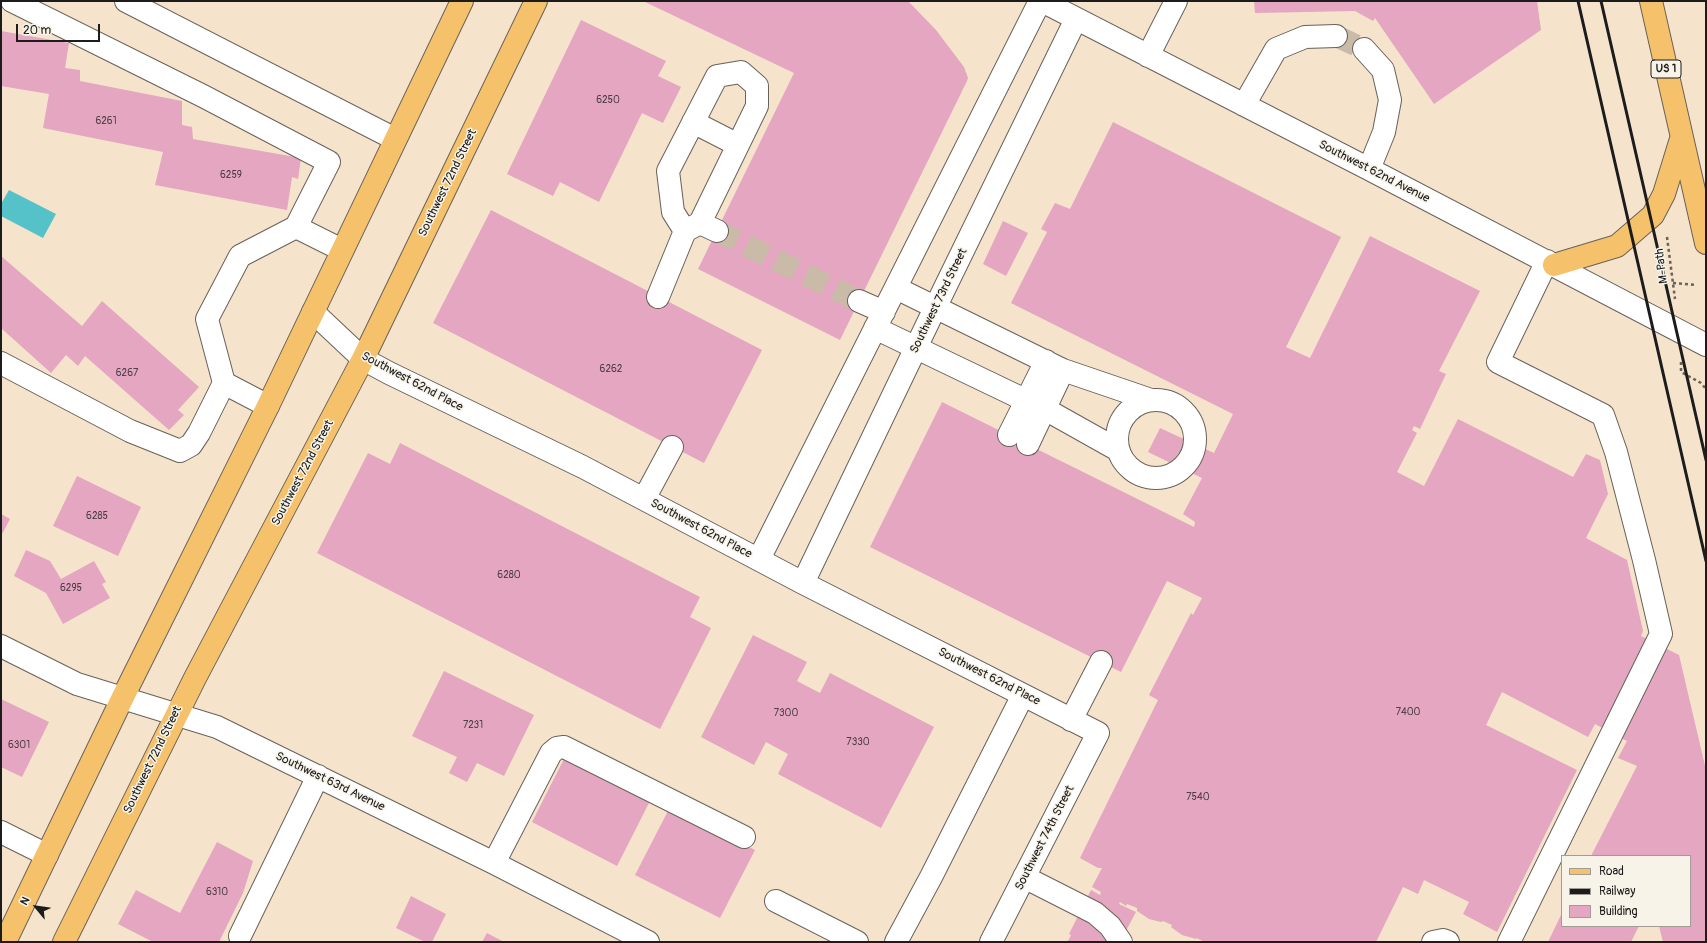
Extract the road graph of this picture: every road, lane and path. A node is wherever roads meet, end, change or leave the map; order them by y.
1 (12, 1) edge
2 (462, 1) edge
3 (536, 1) edge
4 (1041, 1) edge
5 (1176, 1) edge
6 (1651, 1) edge
7 (134, 3) edge
8 (1076, 19) junction
9 (1336, 36) tunnel mouth
10 (1364, 49) tunnel mouth
11 (1148, 56) junction
12 (1244, 105) junction
13 (693, 122) junction
14 (1682, 137) junction
15 (395, 139) junction
16 (738, 145) junction
17 (1369, 169) junction
18 (296, 227) junction
19 (700, 228) junction
20 (1665, 233) dead end
21 (1706, 243) edge
22 (342, 250) junction
23 (1550, 263) junction
24 (1673, 283) junction
25 (1696, 285) dead end
26 (896, 288) junction
27 (658, 296) dead end
28 (859, 301) tunnel mouth
29 (1675, 304) dead end
30 (935, 308) junction
31 (313, 312) junction
32 (879, 320) junction
33 (1706, 345) edge
34 (916, 348) junction
35 (363, 359) junction
36 (1, 362) edge
37 (1054, 366) junction
38 (1681, 366) dead end
39 (224, 383) junction
40 (1706, 389) edge
41 (1151, 400) junction
42 (268, 406) junction
43 (1035, 406) junction
44 (1018, 440) dead end
45 (672, 446) dead end
46 (1118, 450) junction
47 (644, 500) junction
48 (759, 559) junction
49 (803, 583) junction
50 (1, 646) edge
51 (1101, 662) dead end
52 (1023, 694) junction
53 (122, 699) junction
54 (176, 715) junction
55 (1072, 720) junction
56 (1098, 733) joint
57 (318, 776) junction
58 (1, 832) edge
59 (744, 837) dead end
60 (47, 855) junction
61 (494, 863) junction
62 (1024, 877) junction
63 (776, 901) dead end
64 (240, 936) dead end
65 (5, 942) edge
66 (64, 942) edge
67 (648, 942) edge
68 (856, 942) edge
69 (896, 942) edge
70 (991, 942) edge
71 (1121, 942) edge
72 (1433, 942) edge
73 (1448, 942) edge
74 (1509, 942) edge

1 - 18 street
2 - 15 main road
3 - 35 main road, Southwest 72nd Street
4 - 8 street, Southwest 62nd Avenue
4 - 26 street
5 - 11 street
6 - 14 main road, US 1
7 - 15 street
8 - 11 street, Southwest 62nd Avenue
8 - 30 street, Southwest 73rd Street
9 - 12 street
10 - 17 street
11 - 12 street, Southwest 62nd Avenue
12 - 17 street, Southwest 62nd Avenue
13 - 16 street
13 - 16 street
13 - 19 street
14 - 21 main road, US 1
14 - 23 main road
15 - 22 main road
16 - 19 street
17 - 23 street, Southwest 62nd Avenue
18 - 22 street
18 - 39 street
19 - 27 street
20 - 24 path, M-Path
22 - 31 main road
23 - 33 street, Southwest 62nd Avenue
23 - 74 street
24 - 25 path
24 - 29 path, M-Path
26 - 30 street
26 - 32 street
28 - 32 street
30 - 34 street, Southwest 73rd Street
30 - 37 street
31 - 35 street, Southwest 62nd Place
31 - 42 main road
32 - 34 street
32 - 48 street
34 - 43 street
34 - 49 street, Southwest 73rd Street
35 - 47 street, Southwest 62nd Place
35 - 54 main road, Southwest 72nd Street
36 - 39 street
37 - 41 street
37 - 43 street
38 - 40 path
39 - 42 street
41 - 46 street
41 - 46 street
42 - 53 main road
43 - 44 street
43 - 46 street
45 - 47 street
47 - 48 street, Southwest 62nd Place
48 - 49 street, Southwest 62nd Place
49 - 52 street, Southwest 62nd Place
50 - 53 street, Southwest 63rd Avenue
51 - 55 street
52 - 55 street, Southwest 62nd Place
52 - 69 street
53 - 54 street, Southwest 63rd Avenue
53 - 60 main road
54 - 57 street, Southwest 63rd Avenue
54 - 66 main road, Southwest 72nd Street
55 - 56 street, Southwest 62nd Place
56 - 62 street, Southwest 74th Street
57 - 61 street, Southwest 63rd Avenue
57 - 64 street
58 - 60 street
59 - 61 street
60 - 65 main road
61 - 67 street, Southwest 63rd Avenue
62 - 70 street, Southwest 74th Street
62 - 71 street
63 - 68 street
72 - 73 street

